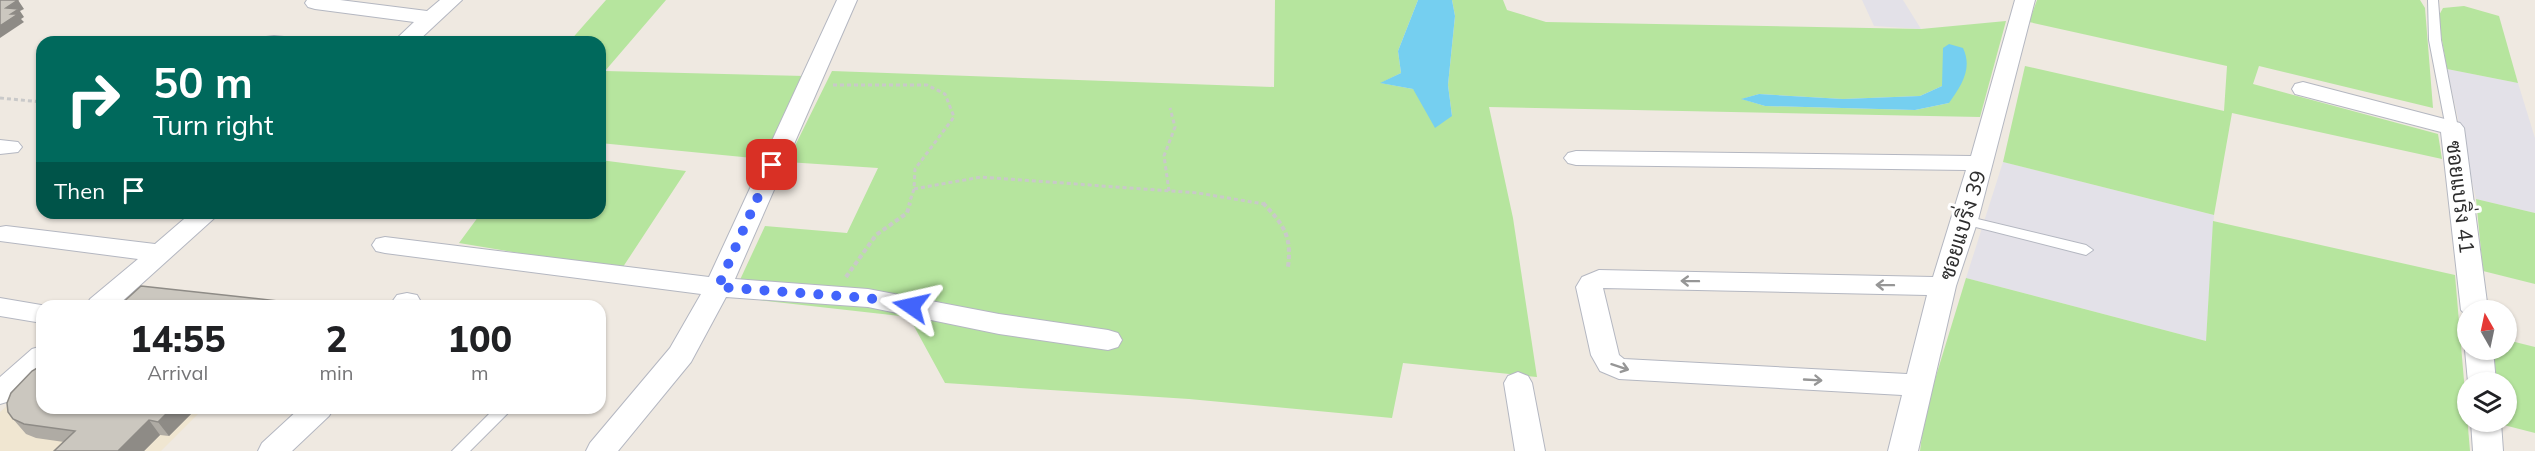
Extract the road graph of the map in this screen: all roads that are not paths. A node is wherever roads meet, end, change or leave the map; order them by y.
1 (452, 0) edge
2 (847, 0) edge
3 (2025, 0) edge
4 (2433, 0) edge
5 (315, 3) dead end
6 (432, 18) junction
7 (411, 36) edge
8 (2303, 89) dead end
9 (2452, 128) junction
10 (1575, 158) dead end
11 (1981, 163) junction
12 (200, 219) edge
13 (1965, 220) junction
14 (6, 234) dead end
15 (385, 245) dead end
16 (2086, 250) dead end
17 (161, 253) junction
18 (1943, 286) junction
19 (718, 287) junction
20 (107, 300) edge
21 (2474, 300) edge
22 (0, 307) edge
23 (36, 313) edge
24 (1108, 340) dead end
25 (36, 361) edge
26 (1518, 383) dead end
27 (1920, 386) junction
28 (0, 393) edge
29 (313, 414) edge
30 (499, 414) edge
31 (2487, 432) edge
32 (273, 451) edge
33 (460, 451) edge
34 (601, 451) edge
35 (1530, 451) edge
36 (1903, 451) edge
37 (2488, 451) edge

1 - 6 street
2 - 19 street
3 - 11 street, ซอยแบริ่ง 39
4 - 9 lane
5 - 6 street
6 - 7 street
8 - 9 street, ซอยแบริ่ง 41
9 - 21 street, ซอยแบริ่ง 41
10 - 11 street
11 - 13 street, ซอยแบริ่ง 39
12 - 17 street
13 - 16 lane
13 - 18 street, ซอยแบริ่ง 39
14 - 17 street
15 - 19 street
17 - 20 street
18 - 27 street, ซอยแบริ่ง 39
18 -> 27 street
19 - 24 street
19 - 34 street
22 - 23 street
25 - 28 street
26 - 35 street
27 - 36 street, ซอยแบริ่ง 39
29 - 32 street
30 - 33 lane
31 - 37 street

